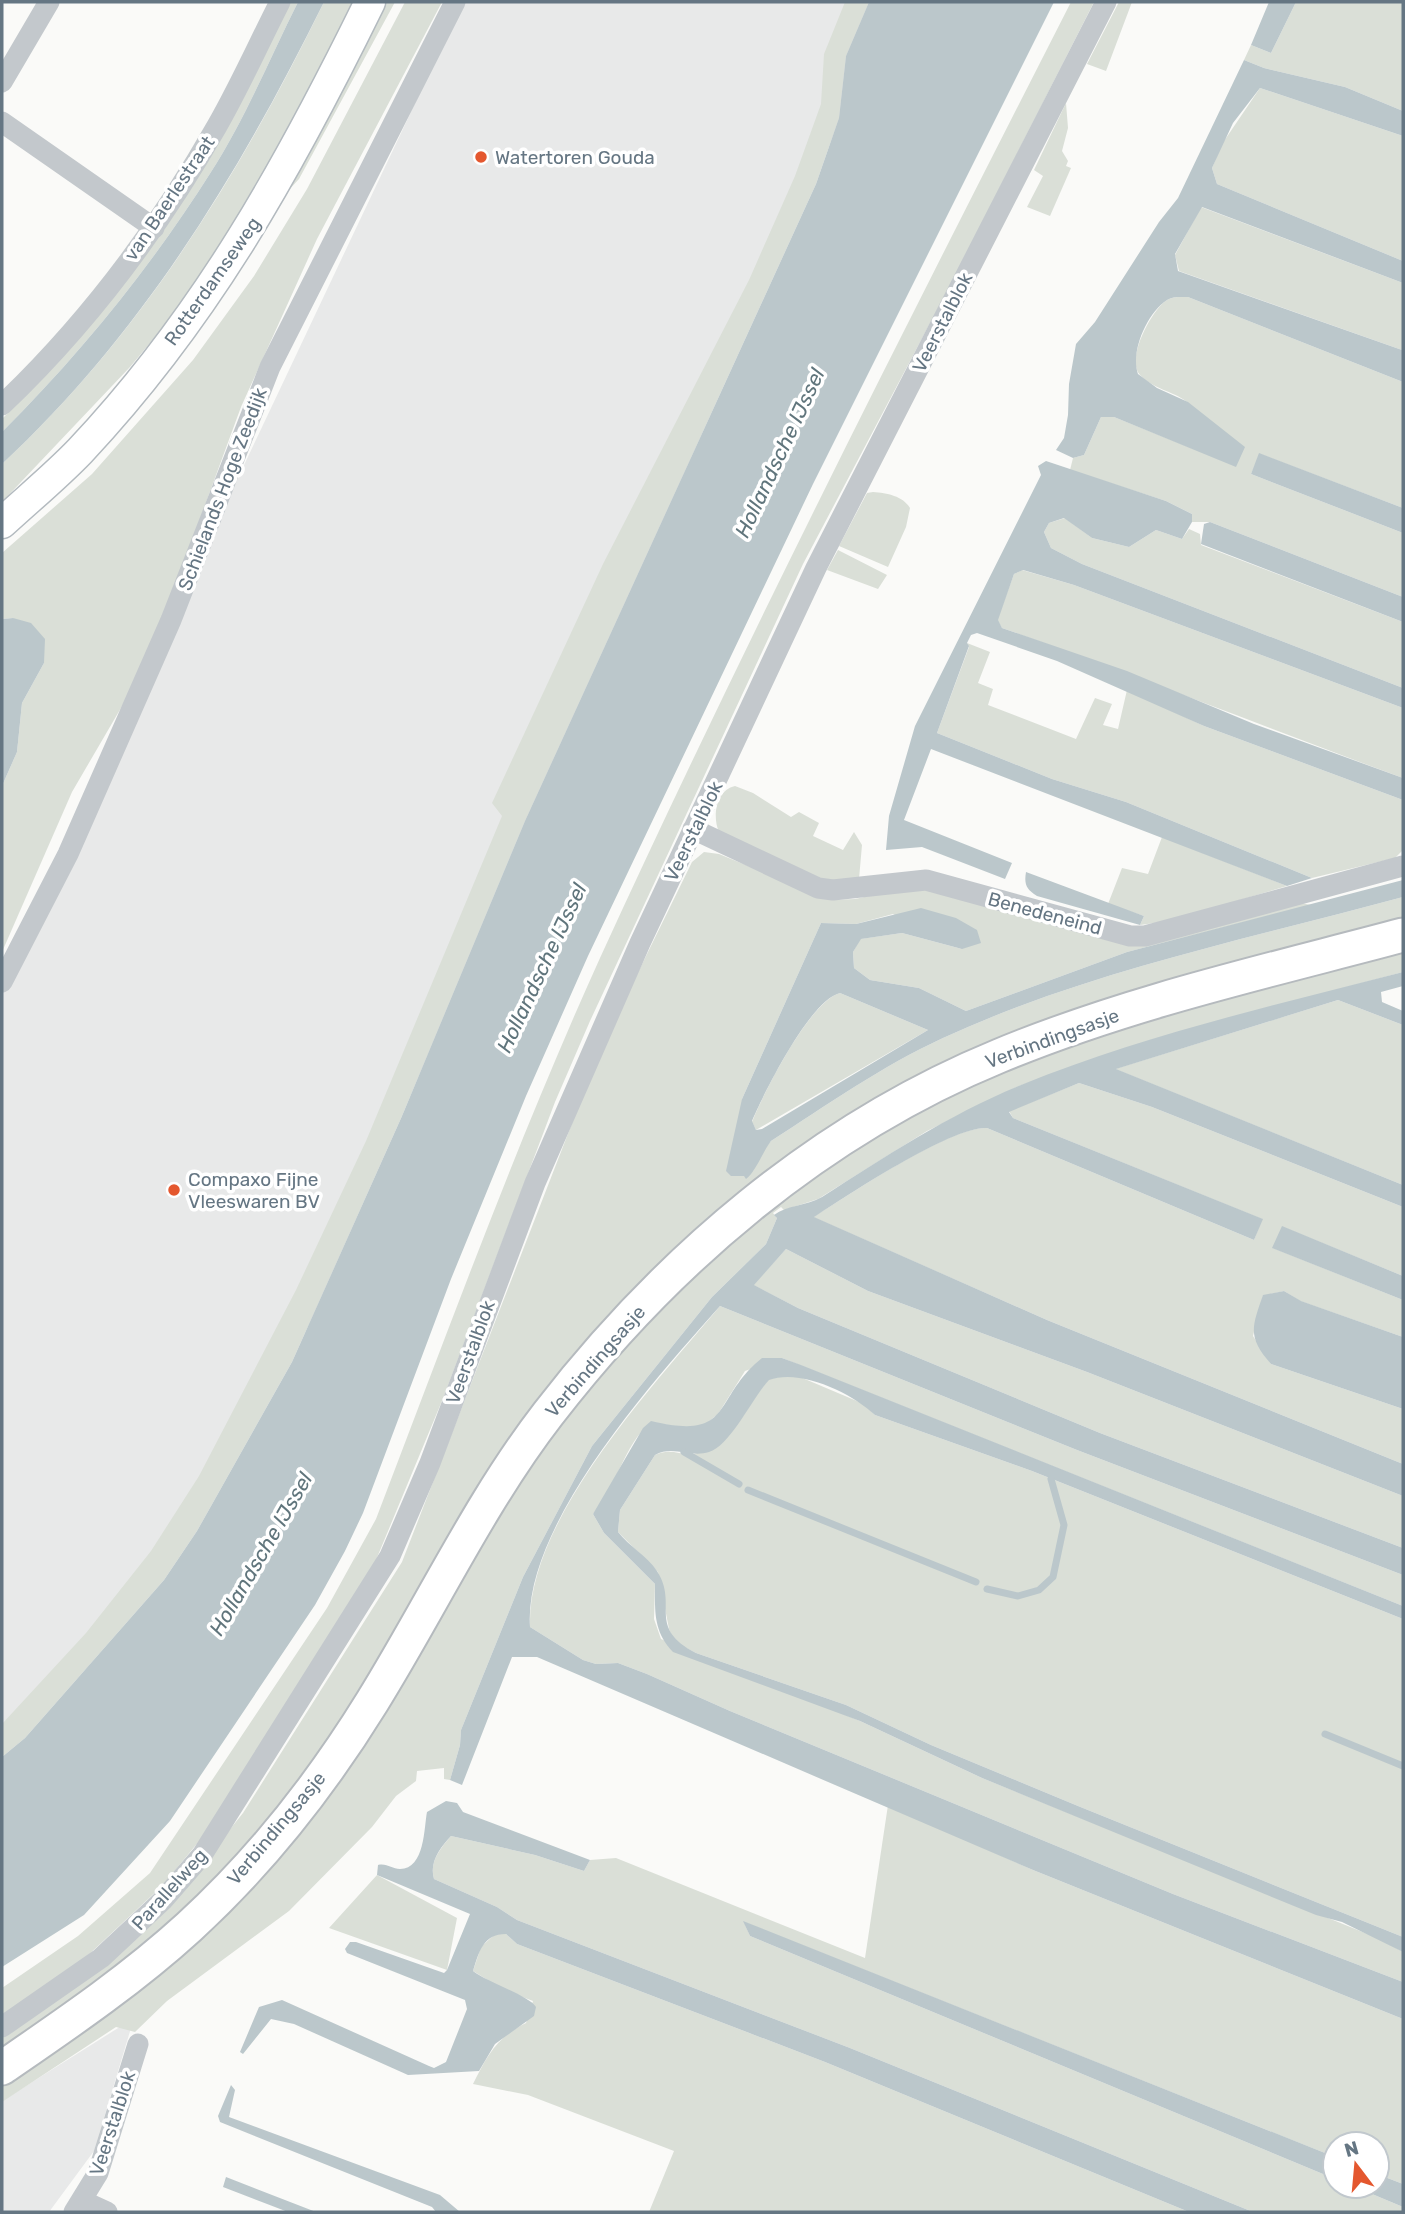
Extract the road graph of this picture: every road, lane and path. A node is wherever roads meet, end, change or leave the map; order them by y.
1 (48, 2) edge
2 (280, 2) edge
3 (370, 2) edge
4 (455, 2) edge
5 (1106, 2) edge
6 (2, 82) edge
7 (2, 122) edge
8 (154, 228) junction
9 (2, 405) edge
10 (2, 523) edge
11 (693, 829) junction
12 (1403, 866) edge
13 (1403, 934) edge
14 (2, 982) edge
15 (317, 1676) joint
16 (2, 2027) edge
17 (138, 2044) dead end
18 (2, 2068) edge
19 (79, 2207) edge
20 (107, 2212) edge

1 - 6 street
2 - 8 street, van Baerlestraat
3 - 10 main road, Rotterdamseweg
4 - 14 street, Schielands Hoge Zeedijk
5 - 11 street, Veerstalblok
7 - 8 street
8 - 9 street, van Baerlestraat
11 - 12 street, Benedeneind
11 - 15 street, Veerstalblok
13 - 18 main road, Verbindingsasje
15 - 16 street, Parallelweg
17 - 19 street, Veerstalblok
19 - 20 street

